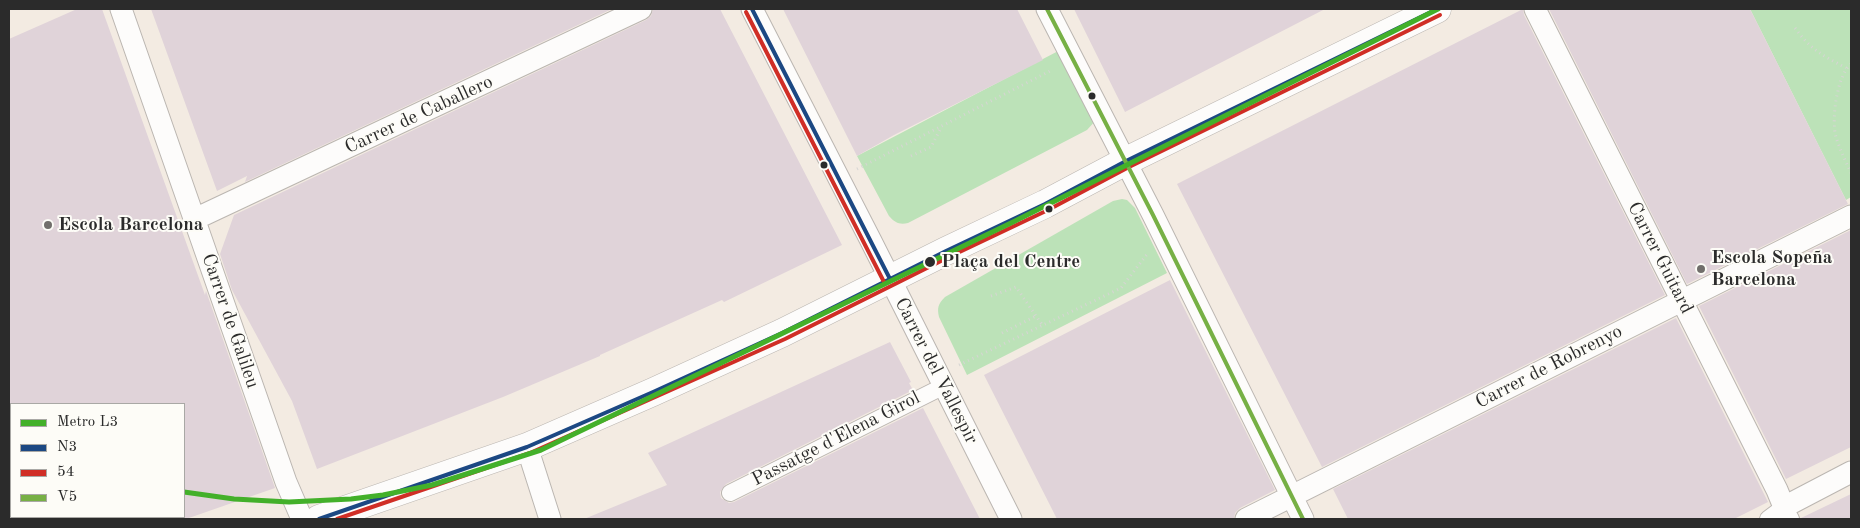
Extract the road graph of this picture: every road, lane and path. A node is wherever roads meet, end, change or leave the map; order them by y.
1 (121, 9) edge
2 (641, 9) edge
3 (752, 9) edge
4 (1047, 9) edge
5 (1437, 9) edge
6 (1535, 9) edge
7 (1795, 28) dead end
8 (1851, 64) edge
9 (1846, 68) junction
10 (1054, 69) dead end
11 (942, 127) junction
12 (911, 156) dead end
13 (1126, 161) junction
14 (857, 169) dead end
15 (1851, 174) edge
16 (1851, 216) edge
17 (195, 219) junction
18 (1151, 249) dead end
19 (890, 279) junction
20 (991, 296) dead end
21 (1681, 300) junction
22 (1036, 316) junction
23 (1043, 326) junction
24 (1002, 333) dead end
25 (949, 377) junction
26 (527, 447) junction
27 (1851, 472) edge
28 (730, 494) dead end
29 (1292, 496) junction
30 (1781, 515) edge
31 (302, 519) edge
32 (319, 519) edge
33 (550, 519) edge
34 (1011, 519) edge
35 (1246, 519) edge
36 (1303, 519) edge

1 - 17 street, Carrer de Galileu
2 - 17 street, Carrer de Caballero
3 - 19 street, Carrer del Vallespir
4 - 13 street
5 - 13 main road
6 - 21 street, Carrer Guitard
7 - 9 path
8 - 9 path
9 - 15 path
10 - 11 path
11 - 12 path
11 - 14 path
13 - 19 main road
13 - 29 street
16 - 21 street, Carrer de Robrenyo
17 - 31 street, Carrer de Galileu
18 - 23 path
19 - 25 street, Carrer del Vallespir
19 - 26 main road
20 - 22 path
21 - 29 street, Carrer de Robrenyo
21 - 30 street, Carrer Guitard
22 - 23 path
22 - 24 path
23 - 25 path
25 - 28 street, Passatge d'Elena Girol
25 - 34 street, Carrer del Vallespir
26 - 32 main road
26 - 33 street
27 - 30 street
29 - 35 street, Carrer de Robrenyo
29 - 36 street

